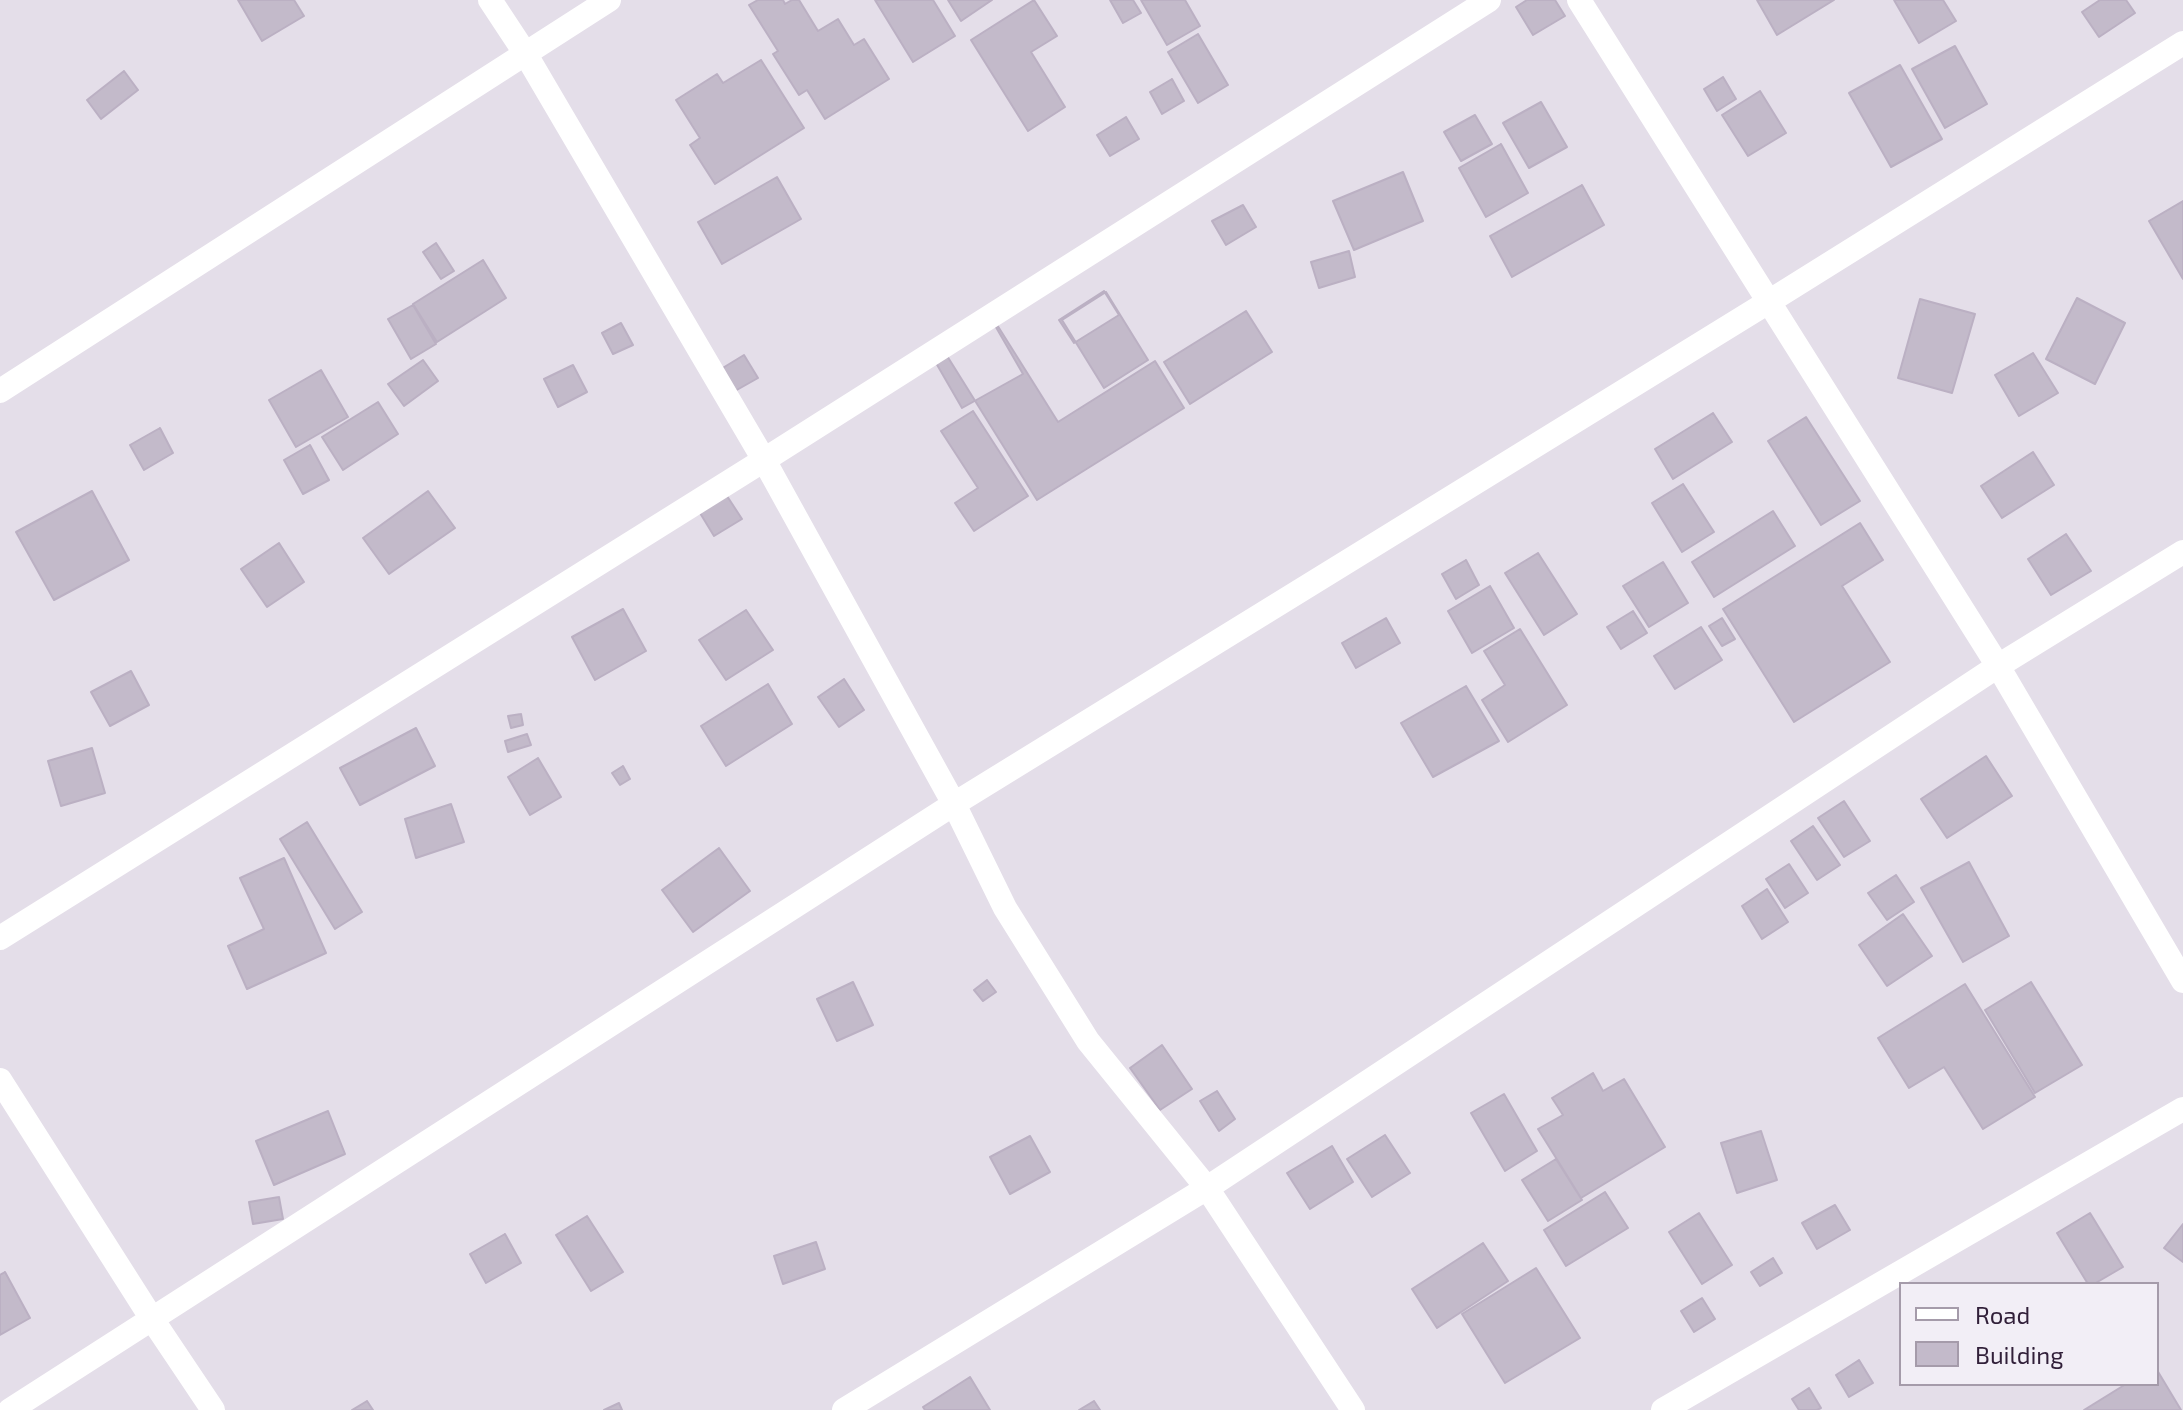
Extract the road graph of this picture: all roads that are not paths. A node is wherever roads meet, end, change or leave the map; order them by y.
1 (490, 0) edge
2 (609, 0) edge
3 (1489, 0) edge
4 (1579, 0) edge
5 (2183, 43) edge
6 (525, 53) junction
7 (1770, 301) junction
8 (0, 391) edge
9 (764, 460) junction
10 (2183, 552) edge
11 (1998, 666) junction
12 (954, 804) junction
13 (0, 938) edge
14 (2183, 981) edge
15 (0, 1080) edge
16 (2183, 1109) edge
17 (1207, 1188) junction
18 (152, 1319) junction
19 (10, 1410) edge
20 (213, 1410) edge
21 (844, 1410) edge
22 (1353, 1410) edge
23 (1663, 1410) edge

1 - 6 street
2 - 6 street
3 - 9 street
4 - 7 street
5 - 7 street
6 - 8 street
6 - 9 street
7 - 11 street
7 - 12 street
9 - 12 street
9 - 13 street
10 - 11 street
11 - 14 street
11 - 17 street
12 - 17 street
12 - 18 street
15 - 18 street
16 - 23 street
17 - 21 street
17 - 22 street
18 - 19 street
18 - 20 street

